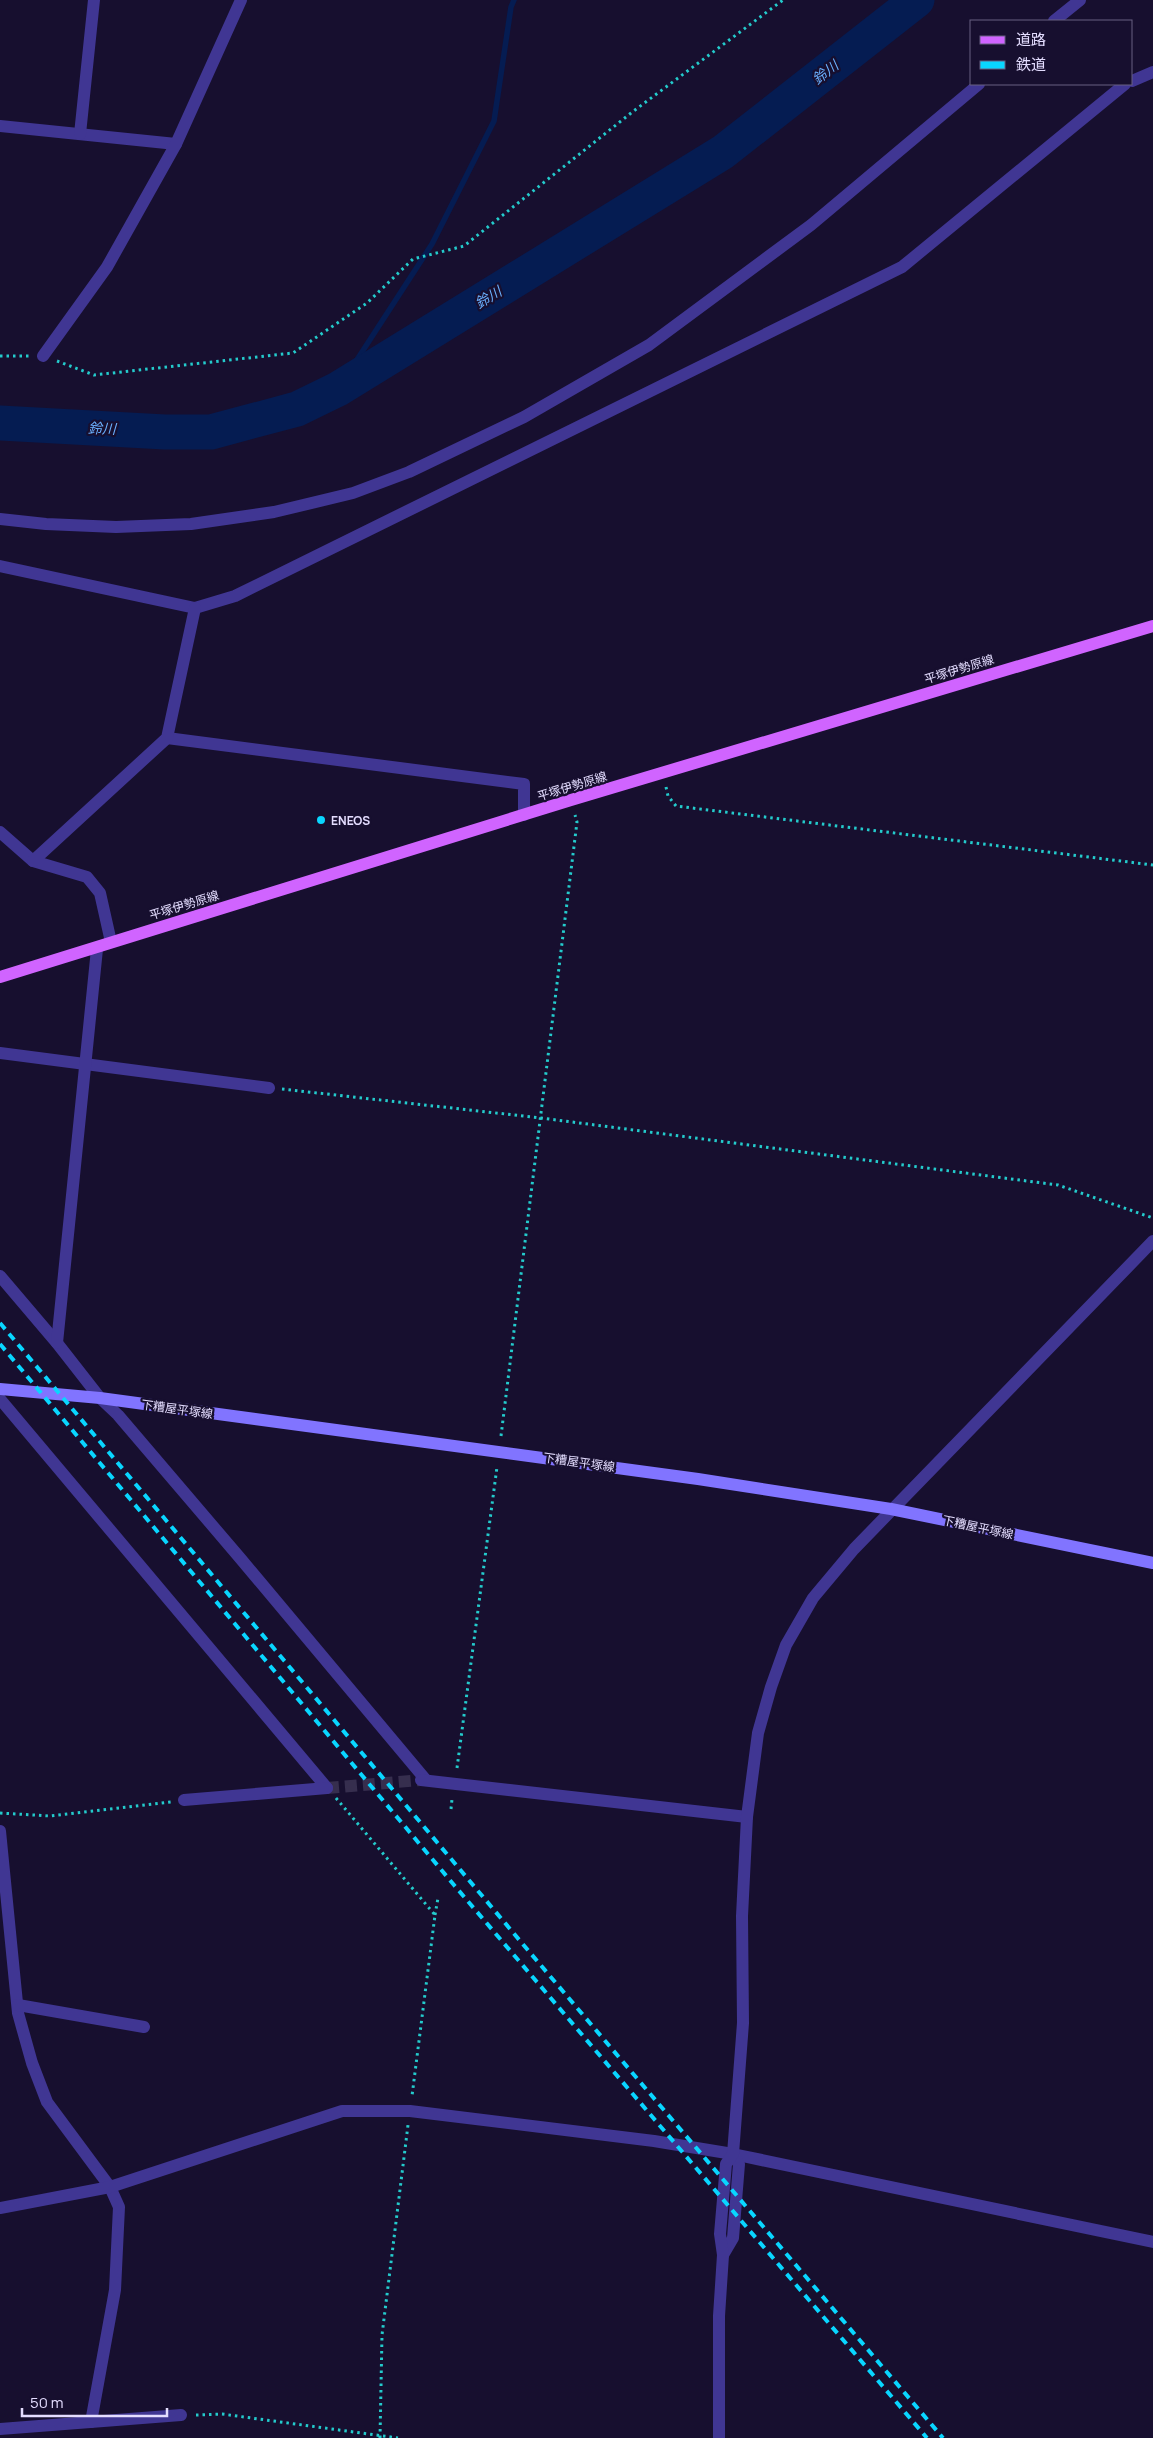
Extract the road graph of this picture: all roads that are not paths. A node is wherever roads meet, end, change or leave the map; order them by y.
1 (94, 0) edge
2 (242, 0) edge
3 (1080, 0) edge
4 (1055, 20) edge
5 (1153, 72) edge
6 (1133, 81) edge
7 (978, 85) edge
8 (1125, 85) edge
9 (0, 126) edge
10 (80, 134) junction
11 (176, 144) junction
12 (44, 356) road end
13 (0, 519) edge
14 (0, 566) edge
15 (195, 608) junction
16 (1153, 626) edge
17 (167, 738) junction
18 (524, 815) junction
19 (0, 832) edge
20 (33, 861) junction
21 (111, 942) junction
22 (97, 949) junction
23 (0, 977) edge
24 (0, 1053) edge
25 (85, 1065) junction
26 (269, 1088) road end
27 (1153, 1241) edge
28 (0, 1276) edge
29 (57, 1343) junction
30 (0, 1389) edge
31 (100, 1398) junction
32 (0, 1399) edge
33 (891, 1509) junction
34 (1153, 1563) edge
35 (184, 1800) road end
36 (747, 1817) junction
37 (0, 1831) edge
38 (18, 2005) junction
39 (144, 2027) dead end
40 (733, 2154) junction
41 (110, 2187) junction
42 (0, 2208) edge
43 (1153, 2242) edge
44 (182, 2415) road end
45 (92, 2422) junction
46 (0, 2429) edge
47 (719, 2438) edge

1 - 10 street
2 - 11 street
3 - 4 street
5 - 6 street
7 - 13 street
8 - 15 street
9 - 10 street
10 - 11 street
11 - 12 street
14 - 15 street
15 - 17 street
16 - 18 main road, 平塚伊勢原線
17 - 18 street
17 - 20 street
18 - 21 main road, 平塚伊勢原線
19 - 20 street
20 - 21 street
21 - 22 main road, 平塚伊勢原線
22 - 23 main road, 平塚伊勢原線
22 - 25 street
24 - 25 street
25 - 26 street
25 - 29 street
27 - 33 street
28 - 29 street
29 - 31 street
30 - 31 main road, 下糟屋平塚線
31 - 33 main road, 下糟屋平塚線
31 - 36 street
32 - 35 street
33 - 34 main road, 下糟屋平塚線
33 - 36 street
36 - 40 street
37 - 38 street
38 - 39 street
38 - 41 street
40 - 41 street
40 - 43 street
40 - 47 street
41 - 42 street
41 - 45 street
44 - 45 street
45 - 46 street

